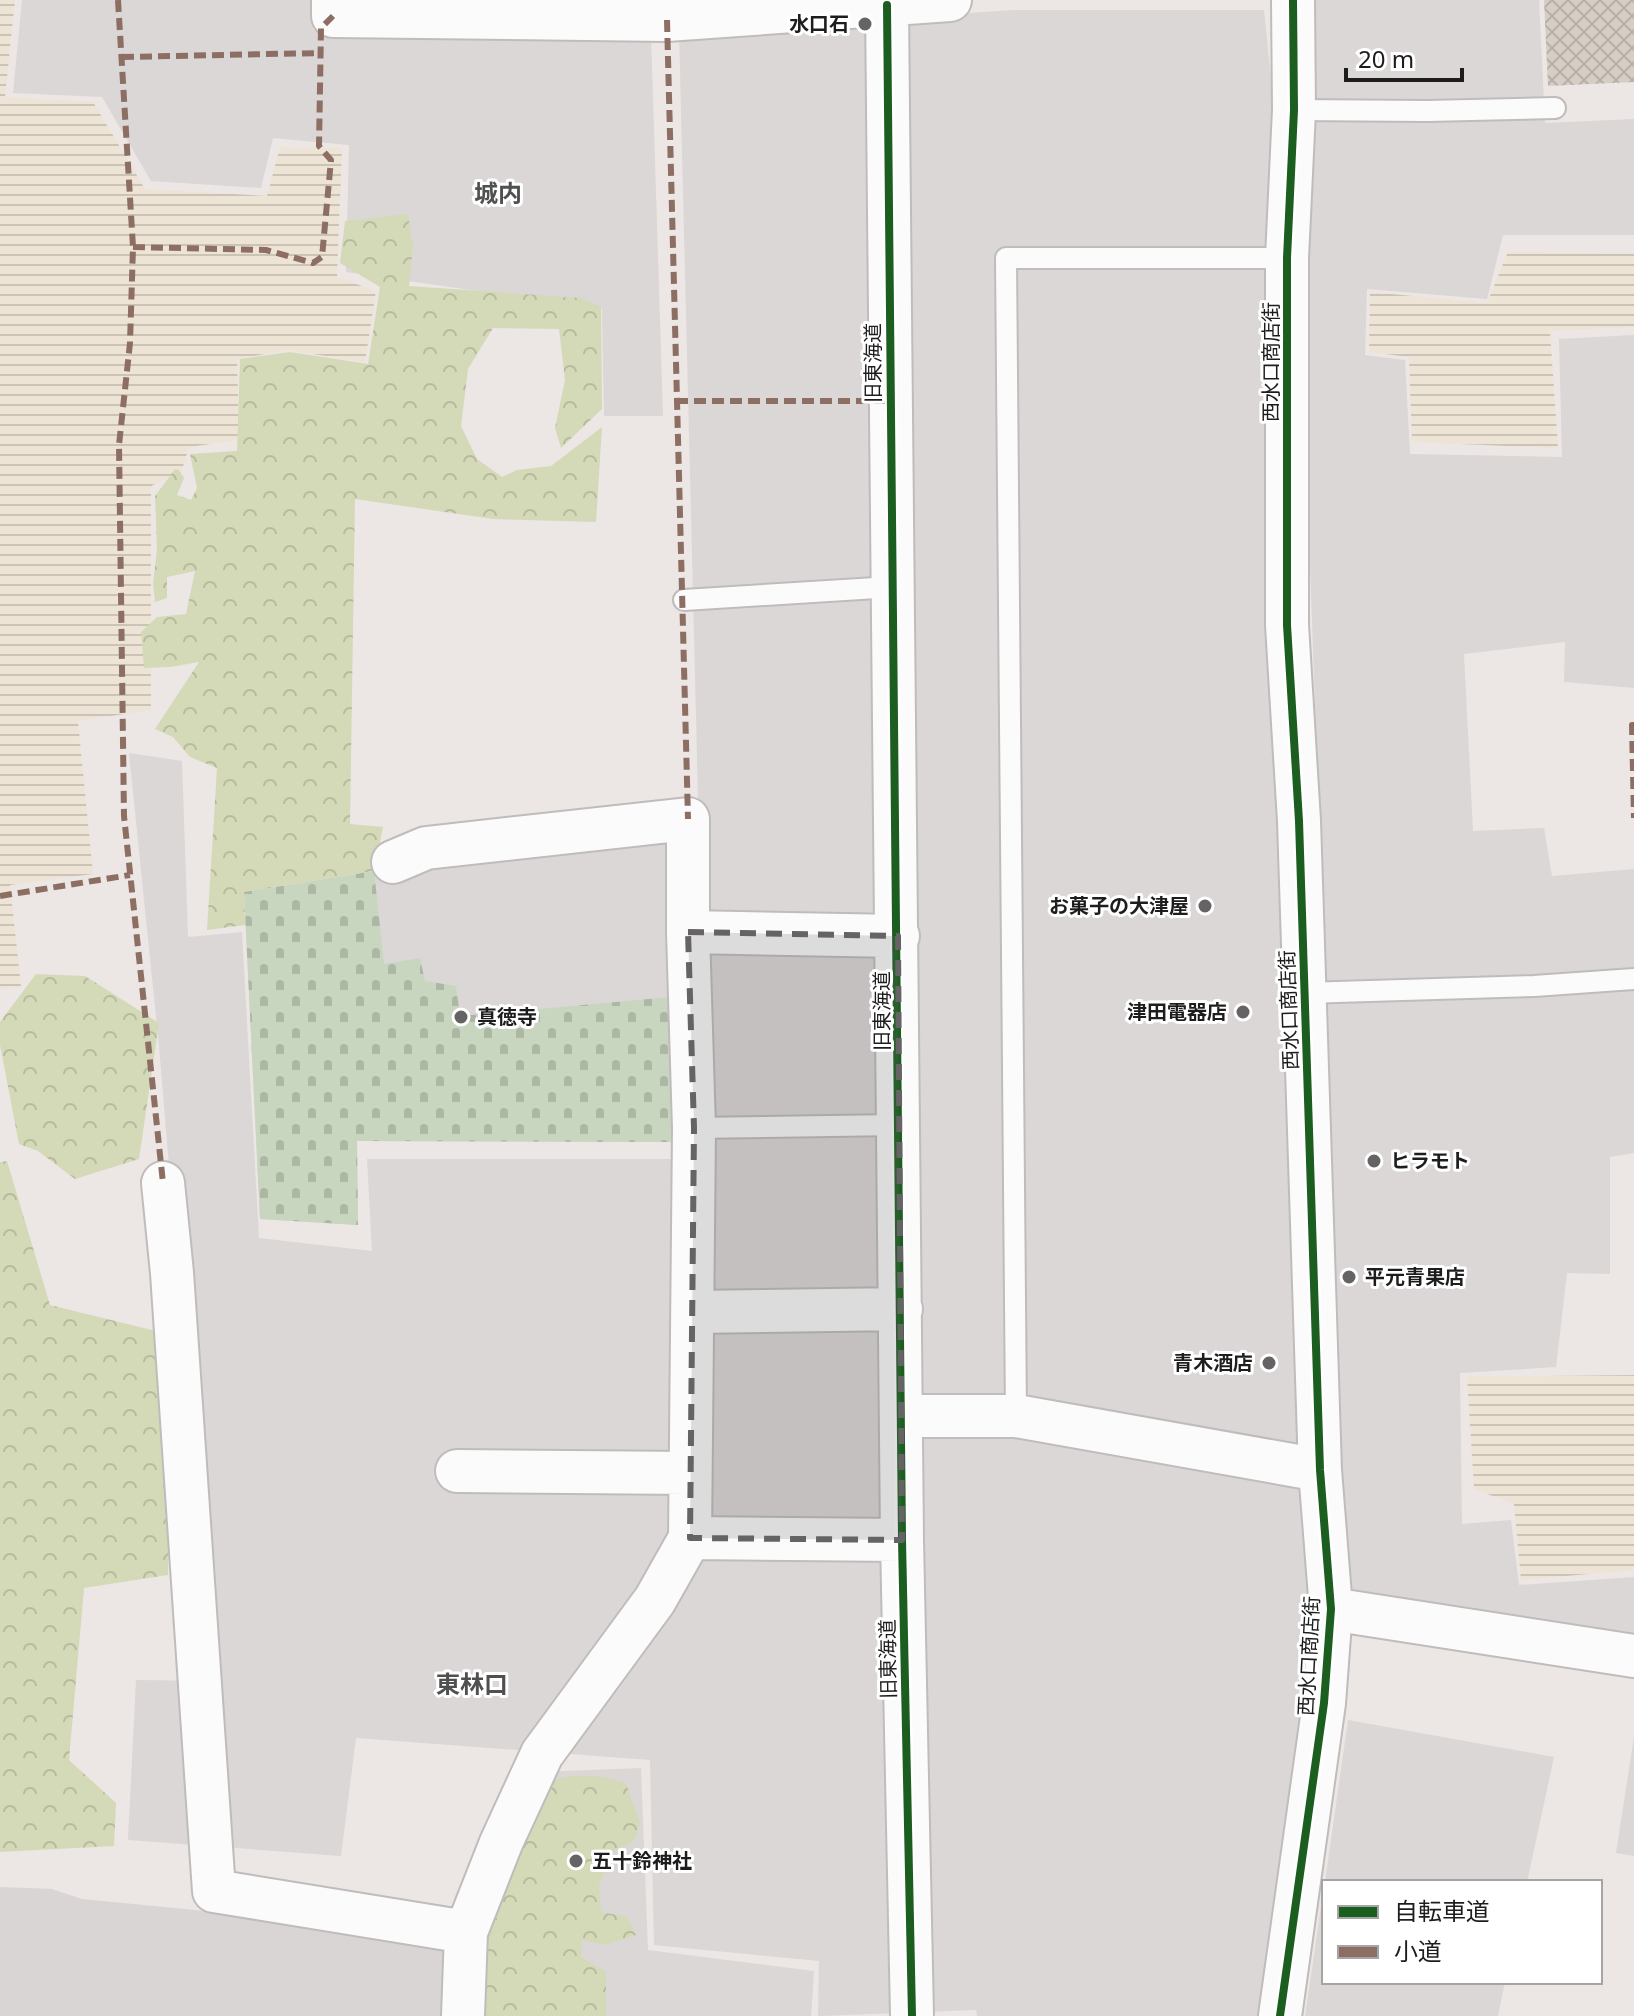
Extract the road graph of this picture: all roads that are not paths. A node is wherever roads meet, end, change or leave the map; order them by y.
1 (333, 0) edge
2 (950, 0) edge
3 (1293, 0) edge
4 (887, 5) junction
5 (1555, 108) dead end
6 (1294, 110) junction
7 (1287, 258) junction
8 (892, 587) junction
9 (684, 600) dead end
10 (393, 862) dead end
11 (688, 932) junction
12 (898, 936) junction
13 (1634, 979) edge
14 (1304, 993) junction
15 (899, 1125) junction
16 (694, 1128) junction
17 (163, 1183) dead end
18 (901, 1309) junction
19 (693, 1312) junction
20 (902, 1416) junction
21 (1016, 1416) junction
22 (1320, 1470) junction
23 (457, 1471) dead end
24 (690, 1473) junction
25 (690, 1538) junction
26 (902, 1540) junction
27 (1331, 1609) junction
28 (1634, 1656) edge
29 (466, 1932) junction
30 (463, 2016) edge
31 (912, 2016) edge
32 (1280, 2016) edge

1 - 4 street
2 - 4 street
3 - 6 street, 西水口商店街
4 - 8 street, 旧東海道
5 - 6 lane
6 - 7 street, 西水口商店街
7 - 14 street, 西水口商店街
7 - 21 lane
8 - 9 lane
8 - 12 street, 旧東海道
10 - 11 street
11 - 12 street
11 - 16 street
12 - 15 street, 旧東海道
13 - 14 lane
14 - 22 street, 西水口商店街
15 - 16 lane
15 - 18 street, 旧東海道
16 - 19 street
17 - 29 street
18 - 19 street
18 - 20 street, 旧東海道
19 - 24 street
20 - 21 street
20 - 26 street, 旧東海道
21 - 22 street
22 - 27 street, 西水口商店街
23 - 24 street
24 - 25 street
25 - 26 street
25 - 29 street
26 - 31 street, 旧東海道
27 - 28 street
27 - 32 street, 西水口商店街
29 - 30 street

